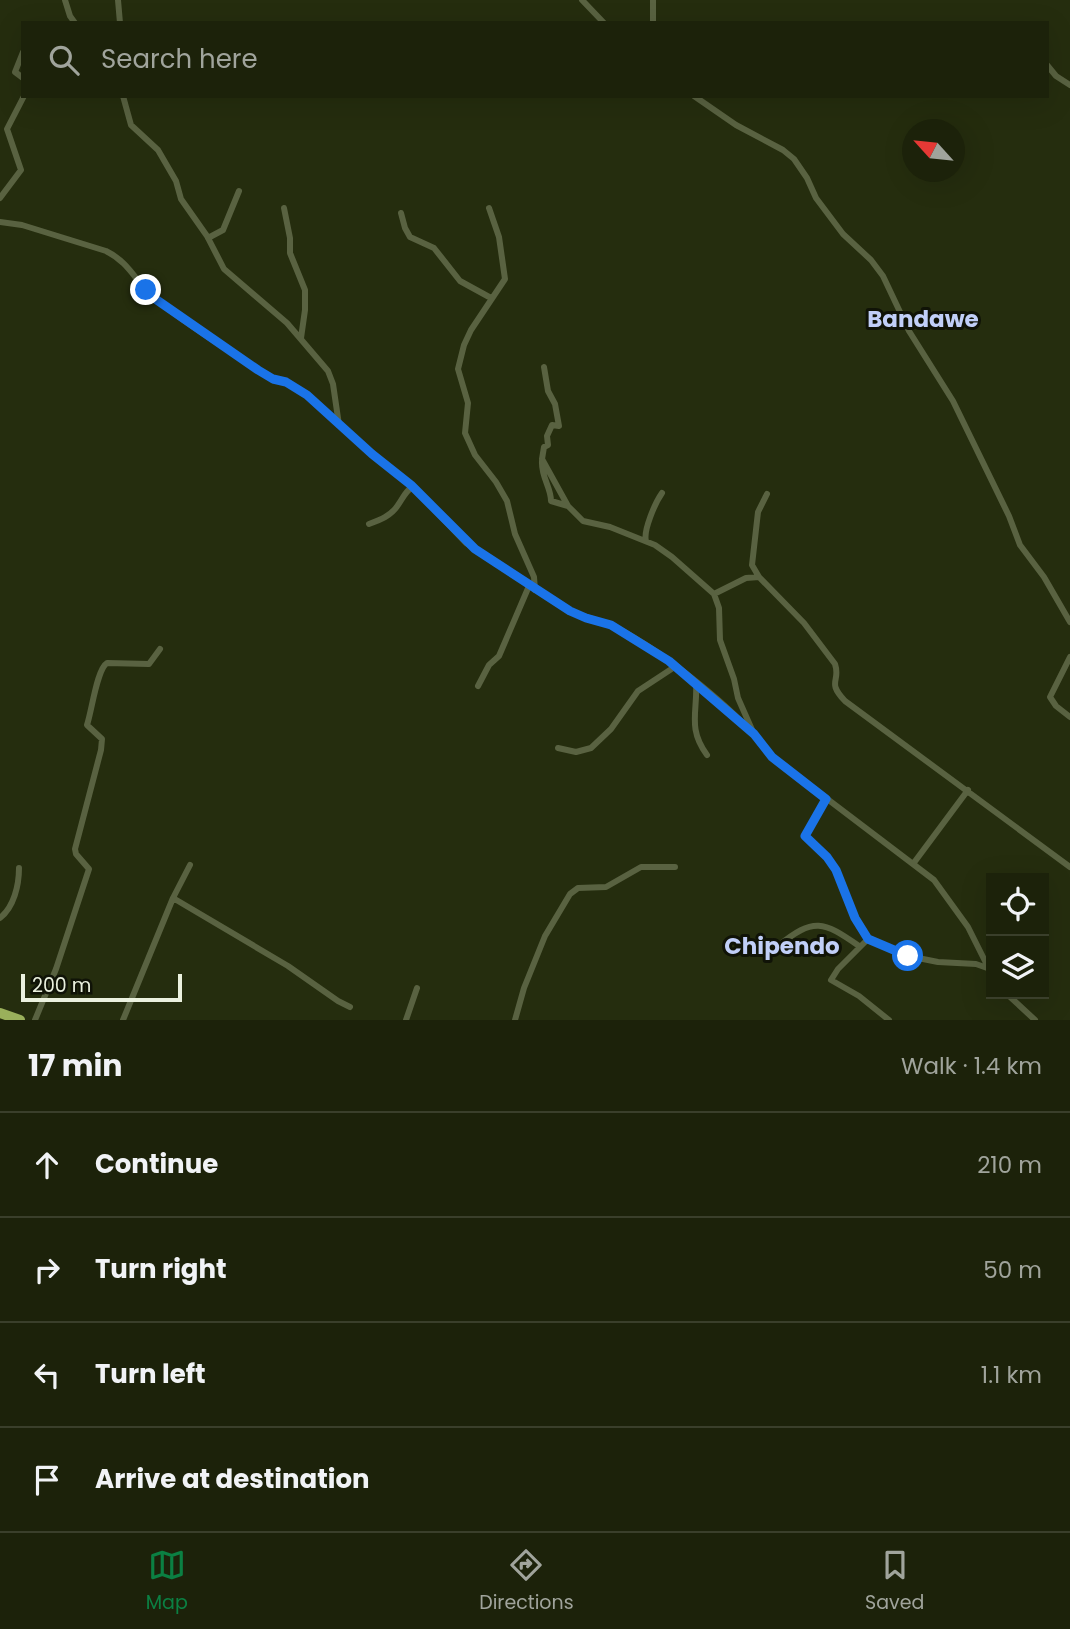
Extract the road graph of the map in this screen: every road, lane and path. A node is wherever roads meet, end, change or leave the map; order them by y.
1 (65, 0) edge
2 (118, 0) edge
3 (582, 0) edge
4 (653, 0) edge
5 (74, 21) edge
6 (120, 21) edge
7 (602, 21) edge
8 (653, 21) edge
9 (21, 57) edge
10 (1049, 67) edge
11 (21, 76) edge
12 (1070, 85) edge
13 (23, 98) edge
14 (124, 98) edge
15 (697, 98) edge
16 (239, 191) dead end
17 (0, 198) edge
18 (284, 208) dead end
19 (489, 208) dead end
20 (401, 214) dead end
21 (0, 222) edge
22 (208, 238) junction
23 (491, 298) junction
24 (301, 338) junction
25 (544, 367) dead end
26 (340, 425) junction
27 (542, 459) junction
28 (412, 487) junction
29 (662, 493) dead end
30 (767, 494) dead end
31 (568, 506) junction
32 (369, 524) dead end
33 (646, 541) junction
34 (759, 577) junction
35 (529, 586) junction
36 (535, 590) junction
37 (713, 594) junction
38 (1070, 622) edge
39 (160, 649) dead end
40 (1070, 657) edge
41 (676, 666) junction
42 (696, 682) junction
43 (478, 686) dead end
44 (1070, 717) edge
45 (754, 734) junction
46 (558, 748) dead end
47 (706, 755) dead end
48 (968, 790) junction
49 (826, 799) junction
50 (914, 864) junction
51 (190, 865) dead end
52 (675, 866) dead end
53 (1070, 867) edge
54 (19, 868) dead end
55 (173, 898) junction
56 (0, 918) edge
57 (868, 939) junction
58 (778, 946) dead end
59 (859, 946) junction
60 (986, 963) edge
61 (986, 969) edge
62 (417, 988) dead end
63 (1012, 999) edge
64 (350, 1006) dead end
65 (0, 1013) edge
66 (20, 1020) edge
67 (35, 1020) edge
68 (122, 1020) edge
69 (406, 1020) edge
70 (515, 1020) edge
71 (889, 1020) edge
72 (1035, 1020) edge

1 - 5 street
2 - 6 street
3 - 7 street
4 - 8 street
9 - 11 street
10 - 12 street
13 - 17 street
14 - 22 street
15 - 38 street
16 - 22 street
18 - 24 street
19 - 23 street
20 - 23 street
21 - 26 street
22 - 24 street
23 - 36 street
24 - 26 street
25 - 27 street
26 - 28 street
27 - 31 street
27 - 31 street
28 - 32 street
28 - 35 street
29 - 33 street
30 - 34 street
31 - 33 street
33 - 37 street
34 - 37 street
34 - 48 street
35 - 36 street
35 - 43 street
36 - 41 street
37 - 45 street
39 - 67 street
40 - 44 street
41 - 42 street
41 - 46 street
42 - 45 street
42 - 47 street
45 - 49 street
48 - 50 street
48 - 53 street
49 - 50 street
49 - 57 street
50 - 60 street
51 - 55 street
52 - 70 street
54 - 56 street
55 - 64 street
55 - 68 street
57 - 59 street
57 - 61 street
58 - 59 street
59 - 71 street
62 - 69 street
63 - 72 street
65 - 66 highway

